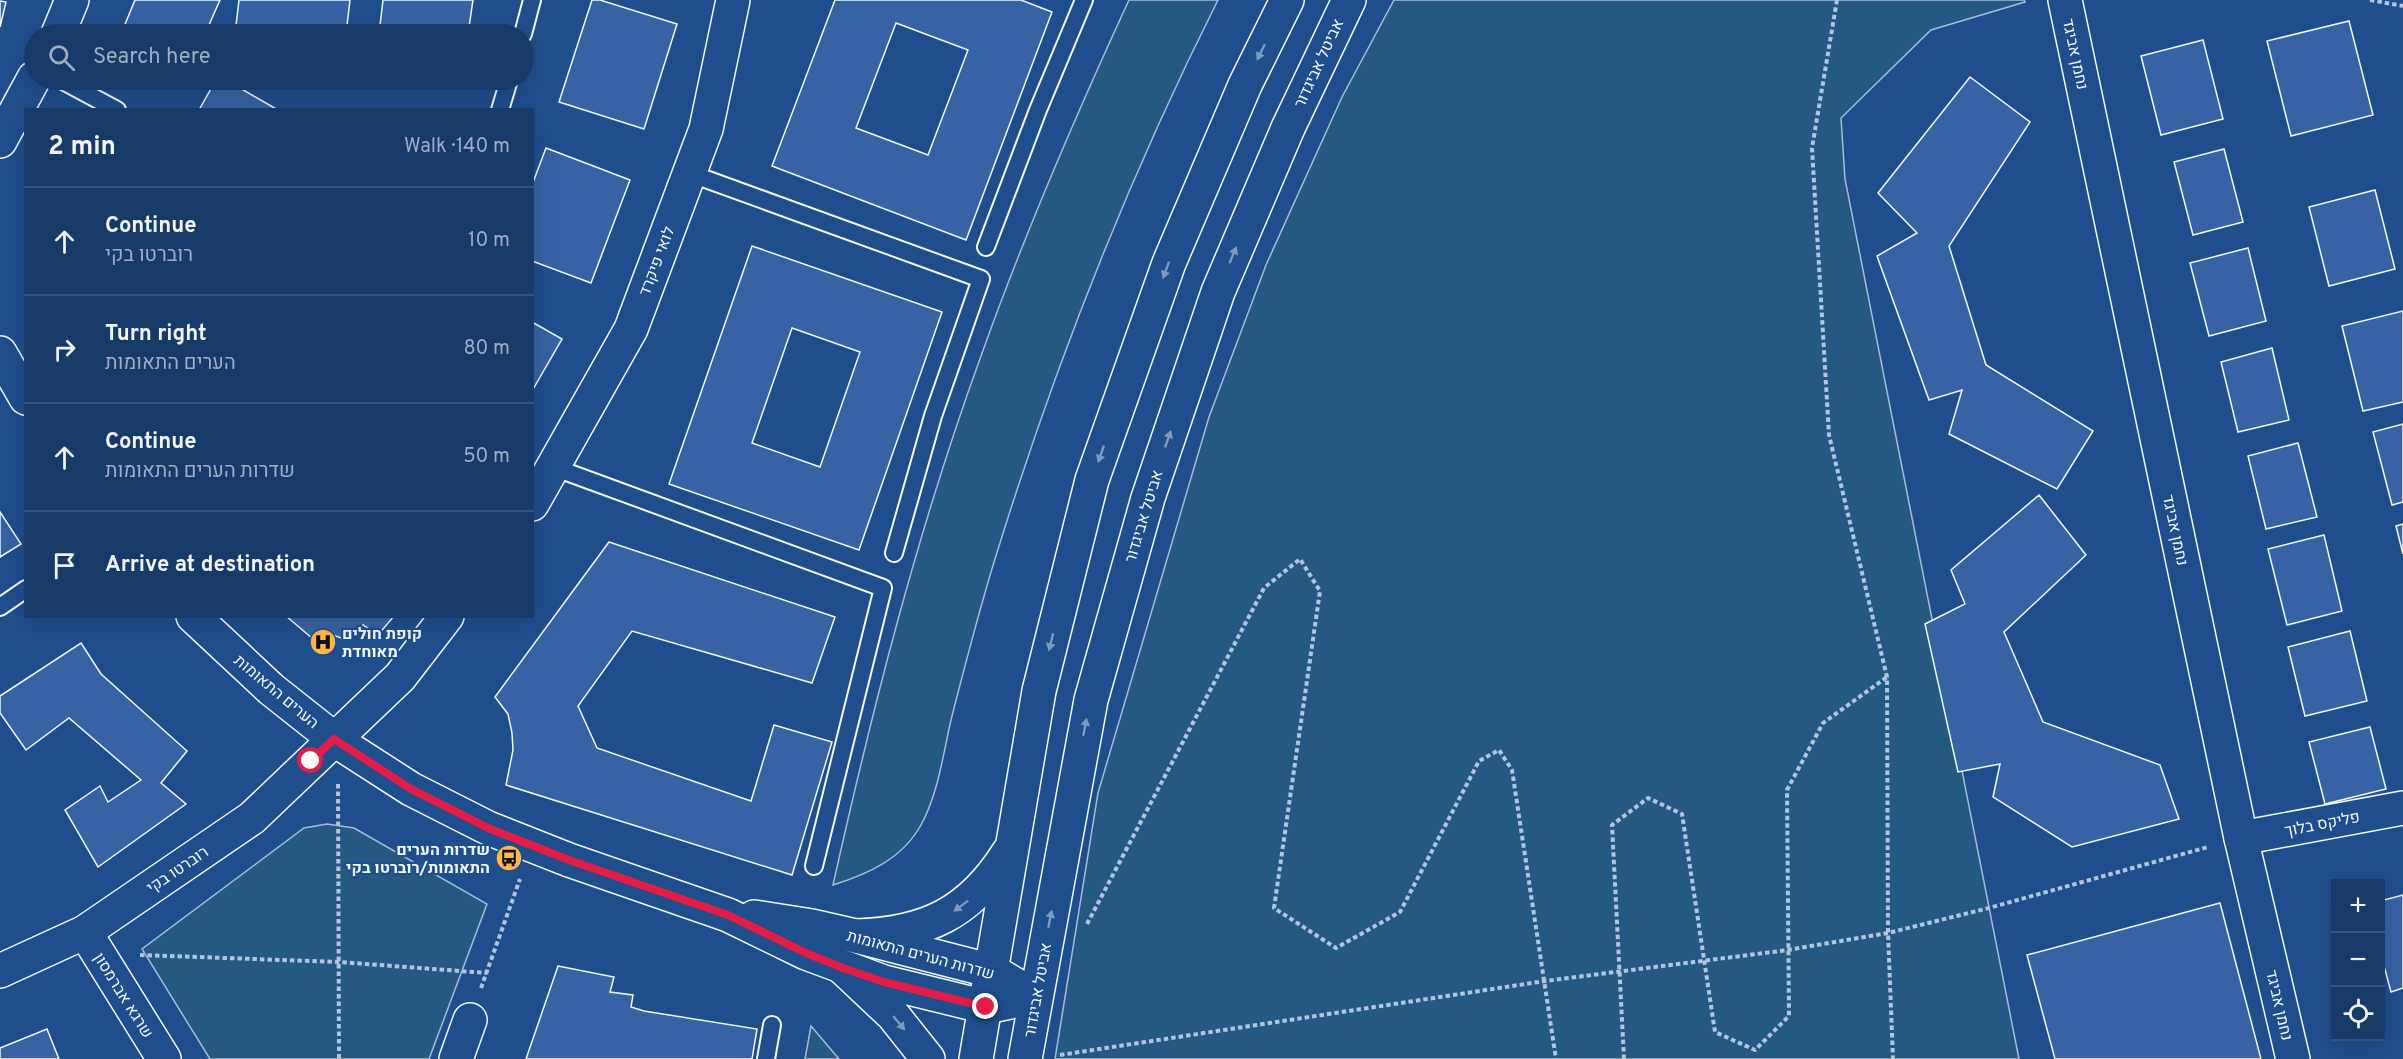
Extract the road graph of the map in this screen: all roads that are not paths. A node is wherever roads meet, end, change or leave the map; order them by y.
1 (72, 0) edge
2 (532, 0) edge
3 (733, 0) edge
4 (1084, 0) edge
5 (1287, 0) edge
6 (1348, 0) edge
7 (2065, 0) edge
8 (62, 24) edge
9 (526, 24) edge
10 (28, 90) edge
11 (80, 90) edge
12 (506, 90) edge
13 (113, 108) edge
14 (501, 108) edge
15 (0, 141) edge
16 (689, 173) junction
17 (986, 247) dead end
18 (0, 353) edge
19 (24, 395) edge
20 (553, 467) junction
21 (534, 500) edge
22 (894, 553) dead end
23 (24, 590) edge
24 (0, 607) edge
25 (195, 618) edge
26 (445, 618) edge
27 (336, 740) junction
28 (2403, 808) edge
29 (2241, 838) junction
30 (1012, 846) junction
31 (814, 866) dead end
32 (728, 915) junction
33 (856, 936) junction
34 (92, 942) junction
35 (843, 968) junction
36 (0, 971) edge
37 (992, 971) junction
38 (1035, 997) junction
39 (986, 1007) junction
40 (470, 1020) road end
41 (772, 1025) dead end
42 (1041, 1058) edge
43 (164, 1059) edge
44 (456, 1059) edge
45 (766, 1059) edge
46 (928, 1059) edge
47 (976, 1059) edge
48 (2293, 1059) edge

1 - 8 street
2 - 9 lane
3 - 16 street, לואי פיקרד
4 - 17 lane
5 -> 30 street
38 -> 6 street, אביטל אביגדור
7 - 29 street, נחמן אביגד
10 - 15 street
11 - 13 lane
12 - 14 lane
16 - 20 street, לואי פיקרד
16 - 22 lane
18 - 19 street
20 - 21 street, לואי פיקרד
20 - 31 lane
23 - 24 lane
25 - 27 street, הערים התאומות
26 - 27 street
27 - 32 street, הערים התאומות
27 - 34 street, רוברטו בקי
28 - 29 street, פליקס בלוך
29 - 48 street, נחמן אביגד
30 -> 33 street
30 - 37 street
32 - 33 street, שדרות הערים התאומות
32 - 35 street, שדרות הערים התאומות
33 - 37 street, שדרות הערים התאומות
34 - 36 street, רוברטו בקי
34 - 43 street, שרגא אברמסון
35 - 39 street, שדרות הערים התאומות
35 -> 46 street
37 - 38 street, שדרות הערים התאומות
37 - 39 street
38 - 39 street, שדרות הערים התאומות
38 - 42 street, אביטל אביגדור
39 - 47 street
40 - 44 street
41 - 45 lane

